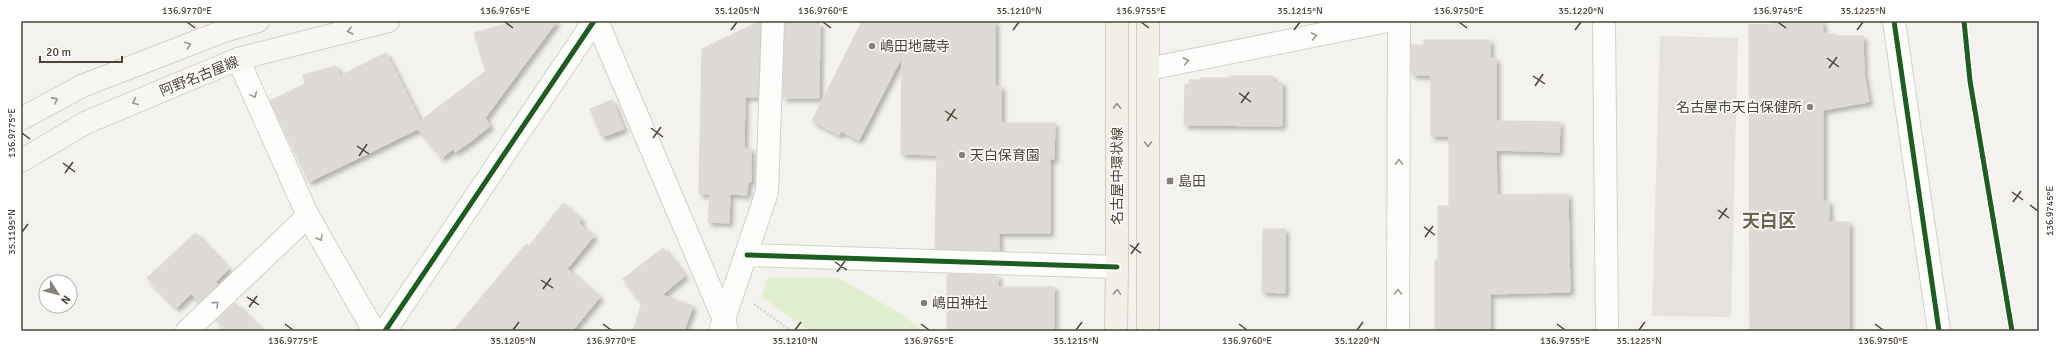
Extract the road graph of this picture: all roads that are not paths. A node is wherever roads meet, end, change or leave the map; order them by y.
1 (258, 21) edge
2 (388, 21) edge
3 (594, 21) edge
4 (598, 21) edge
5 (773, 21) edge
6 (1117, 21) edge
7 (1148, 21) edge
8 (1387, 21) edge
9 (1399, 21) edge
10 (1604, 21) edge
11 (1894, 21) edge
12 (238, 59) junction
13 (1148, 69) junction
14 (21, 119) edge
15 (21, 161) edge
16 (308, 216) junction
17 (747, 255) junction
18 (1117, 267) junction
19 (724, 327) edge
20 (187, 331) edge
21 (374, 331) edge
22 (385, 331) edge
23 (1116, 331) edge
24 (1148, 331) edge
25 (1398, 331) edge
26 (1607, 331) edge
27 (1939, 331) edge

14 -> 1 main road
2 -> 12 main road, 阿野名古屋線
3 - 22 street
4 - 19 street
5 - 17 street
18 -> 6 main road, 名古屋中環状線
7 - 13 main road
13 -> 8 street
25 -> 9 street
10 - 26 street
11 - 27 street
12 -> 15 main road, 阿野名古屋線
12 -> 16 street
13 -> 24 main road
20 -> 16 street
16 -> 21 street
17 - 18 street
17 - 19 street
23 -> 18 main road, 名古屋中環状線

